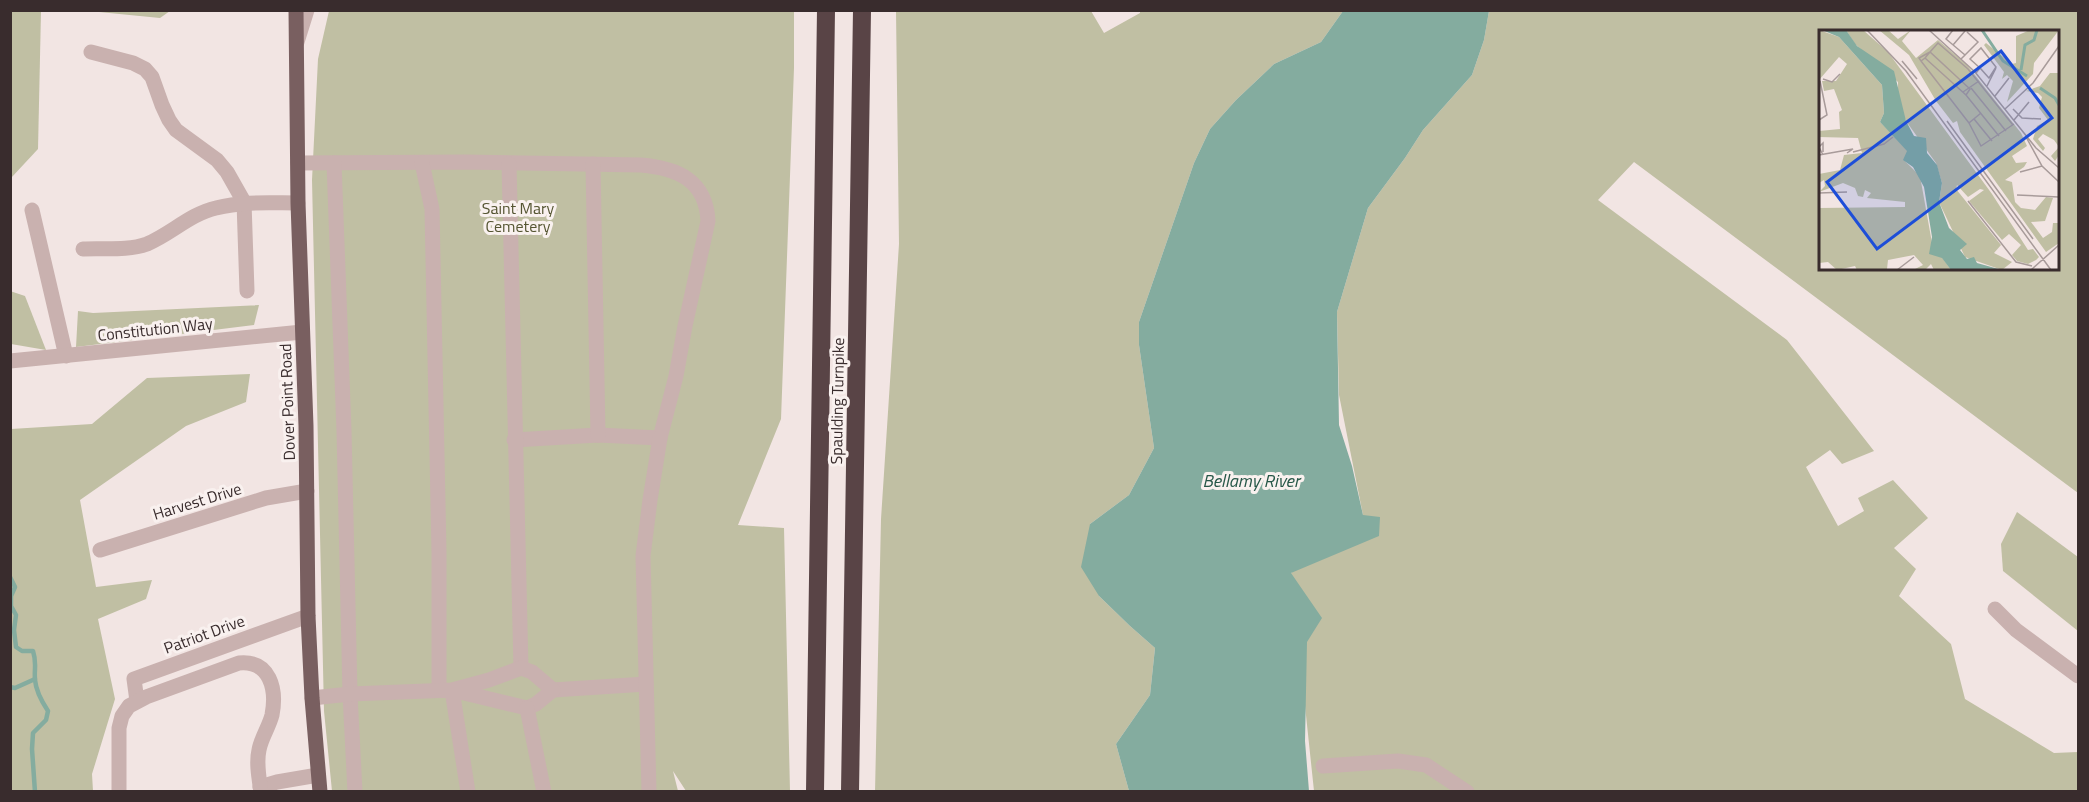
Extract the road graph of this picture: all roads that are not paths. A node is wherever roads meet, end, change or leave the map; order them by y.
1 (296, 10) edge
2 (308, 10) edge
3 (826, 10) edge
4 (862, 10) edge
5 (297, 42) junction
6 (91, 52) dead end
7 (298, 163) junction
8 (334, 163) junction
9 (422, 163) junction
10 (509, 164) junction
11 (593, 164) junction
12 (244, 202) junction
13 (298, 203) junction
14 (32, 210) dead end
15 (83, 249) dead end
16 (247, 291) dead end
17 (302, 332) junction
18 (66, 356) junction
19 (10, 362) edge
20 (598, 435) junction
21 (660, 438) junction
22 (514, 440) junction
23 (307, 491) junction
24 (100, 550) dead end
25 (1995, 609) dead end
26 (308, 616) junction
27 (521, 668) junction
28 (2079, 676) edge
29 (646, 684) junction
30 (446, 690) junction
31 (553, 690) junction
32 (350, 694) junction
33 (312, 698) junction
34 (137, 701) junction
35 (527, 708) junction
36 (1323, 766) dead end
37 (318, 775) junction
38 (260, 790) edge
39 (119, 792) edge
40 (320, 792) edge
41 (355, 792) edge
42 (468, 792) edge
43 (544, 792) edge
44 (649, 792) edge
45 (815, 792) edge
46 (850, 792) edge
47 (1467, 792) edge

1 - 5 main road, Dover Point Road
2 - 5 street
3 - 45 highway, Spaulding Turnpike
4 - 46 highway, Spaulding Turnpike
5 - 7 main road, Dover Point Road
6 - 12 street
7 - 8 street
7 - 13 main road, Dover Point Road
8 - 9 street
8 - 32 street
9 - 10 street
9 - 30 street
10 - 11 street
10 - 22 street
11 - 20 street
11 - 21 street
12 - 13 street
12 - 15 street
12 - 16 street
13 - 17 main road, Dover Point Road
14 - 18 street
17 - 18 street, Constitution Way
17 - 23 main road, Dover Point Road
18 - 19 street, Constitution Way
20 - 21 street
20 - 22 street
21 - 29 street
22 - 27 street
23 - 24 street, Harvest Drive
23 - 26 main road, Dover Point Road
25 - 28 street
26 - 33 main road, Dover Point Road
26 - 34 street, Patriot Drive
27 - 30 street
27 - 31 street
29 - 31 street
29 - 44 street
30 - 32 street
30 - 35 street
30 - 42 street
31 - 35 street
32 - 33 street
32 - 41 street
33 - 37 main road, Dover Point Road
34 - 38 street
34 - 39 street
35 - 43 street
36 - 47 street
37 - 38 street
37 - 40 main road, Dover Point Road

